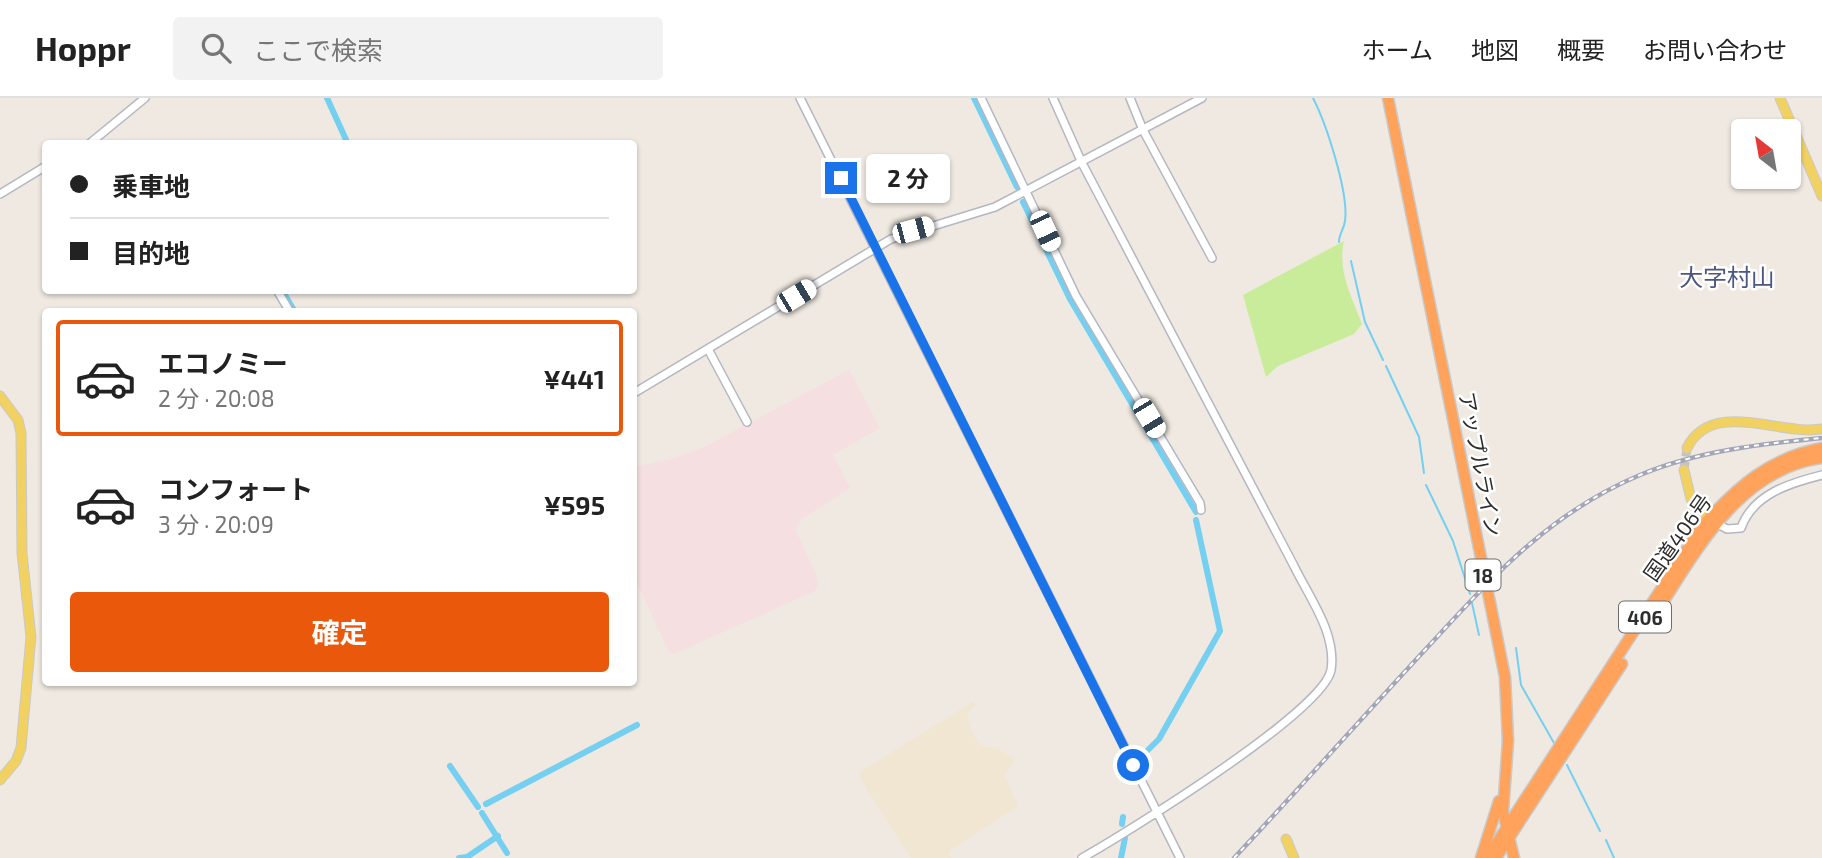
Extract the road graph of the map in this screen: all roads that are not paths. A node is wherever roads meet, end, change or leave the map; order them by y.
1 (145, 98) edge
2 (800, 98) edge
3 (981, 98) edge
4 (1053, 98) edge
5 (1130, 98) edge
6 (1202, 98) edge
7 (1388, 98) edge
8 (1780, 98) edge
9 (1143, 130) junction
10 (94, 140) edge
11 (1082, 163) junction
12 (42, 168) edge
13 (1026, 191) junction
14 (0, 194) edge
15 (1822, 195) edge
16 (875, 248) junction
17 (1212, 258) dead end
18 (708, 349) junction
19 (637, 391) edge
20 (0, 396) edge
21 (747, 422) dead end
22 (1822, 429) edge
23 (1687, 448) tunnel mouth
24 (1822, 448) edge
25 (1822, 458) edge
26 (1684, 470) tunnel mouth
27 (1822, 475) edge
28 (1201, 510) dead end
29 (1713, 521) junction
30 (0, 780) edge
31 (1504, 790) junction
32 (1528, 793) junction
33 (1157, 811) junction
34 (1506, 834) junction
35 (1286, 839) dead end
36 (1082, 858) edge
37 (1180, 858) edge
38 (1294, 858) edge
39 (1481, 858) edge
40 (1487, 858) edge
41 (1496, 858) edge
42 (1514, 858) edge

1 - 10 street
2 - 16 street
3 - 13 street
4 - 11 street
5 - 9 street
6 - 9 street
7 - 31 highway, アップルライン / 18, bridge
8 - 15 main road
9 - 11 street
9 - 17 street
11 - 13 street
11 - 33 street
12 - 14 street
13 - 16 street
13 - 28 street
16 - 18 street
16 - 33 street
18 - 19 street
18 - 21 street
20 - 30 main road
22 - 23 main road
24 - 29 highway, 国道406号 / 406
25 - 29 highway, 国道406号 / 406
26 - 29 main road
27 - 29 street
29 - 32 highway, 国道406号 / 406
29 - 34 highway, 国道406号 / 406
31 - 32 highway
31 - 34 highway, アップルライン / 18
31 - 39 highway
32 - 34 highway, 国道406号 / 406
33 - 36 street
33 - 37 street
34 - 40 highway
34 - 41 highway
34 - 42 highway, 18
35 - 38 main road

